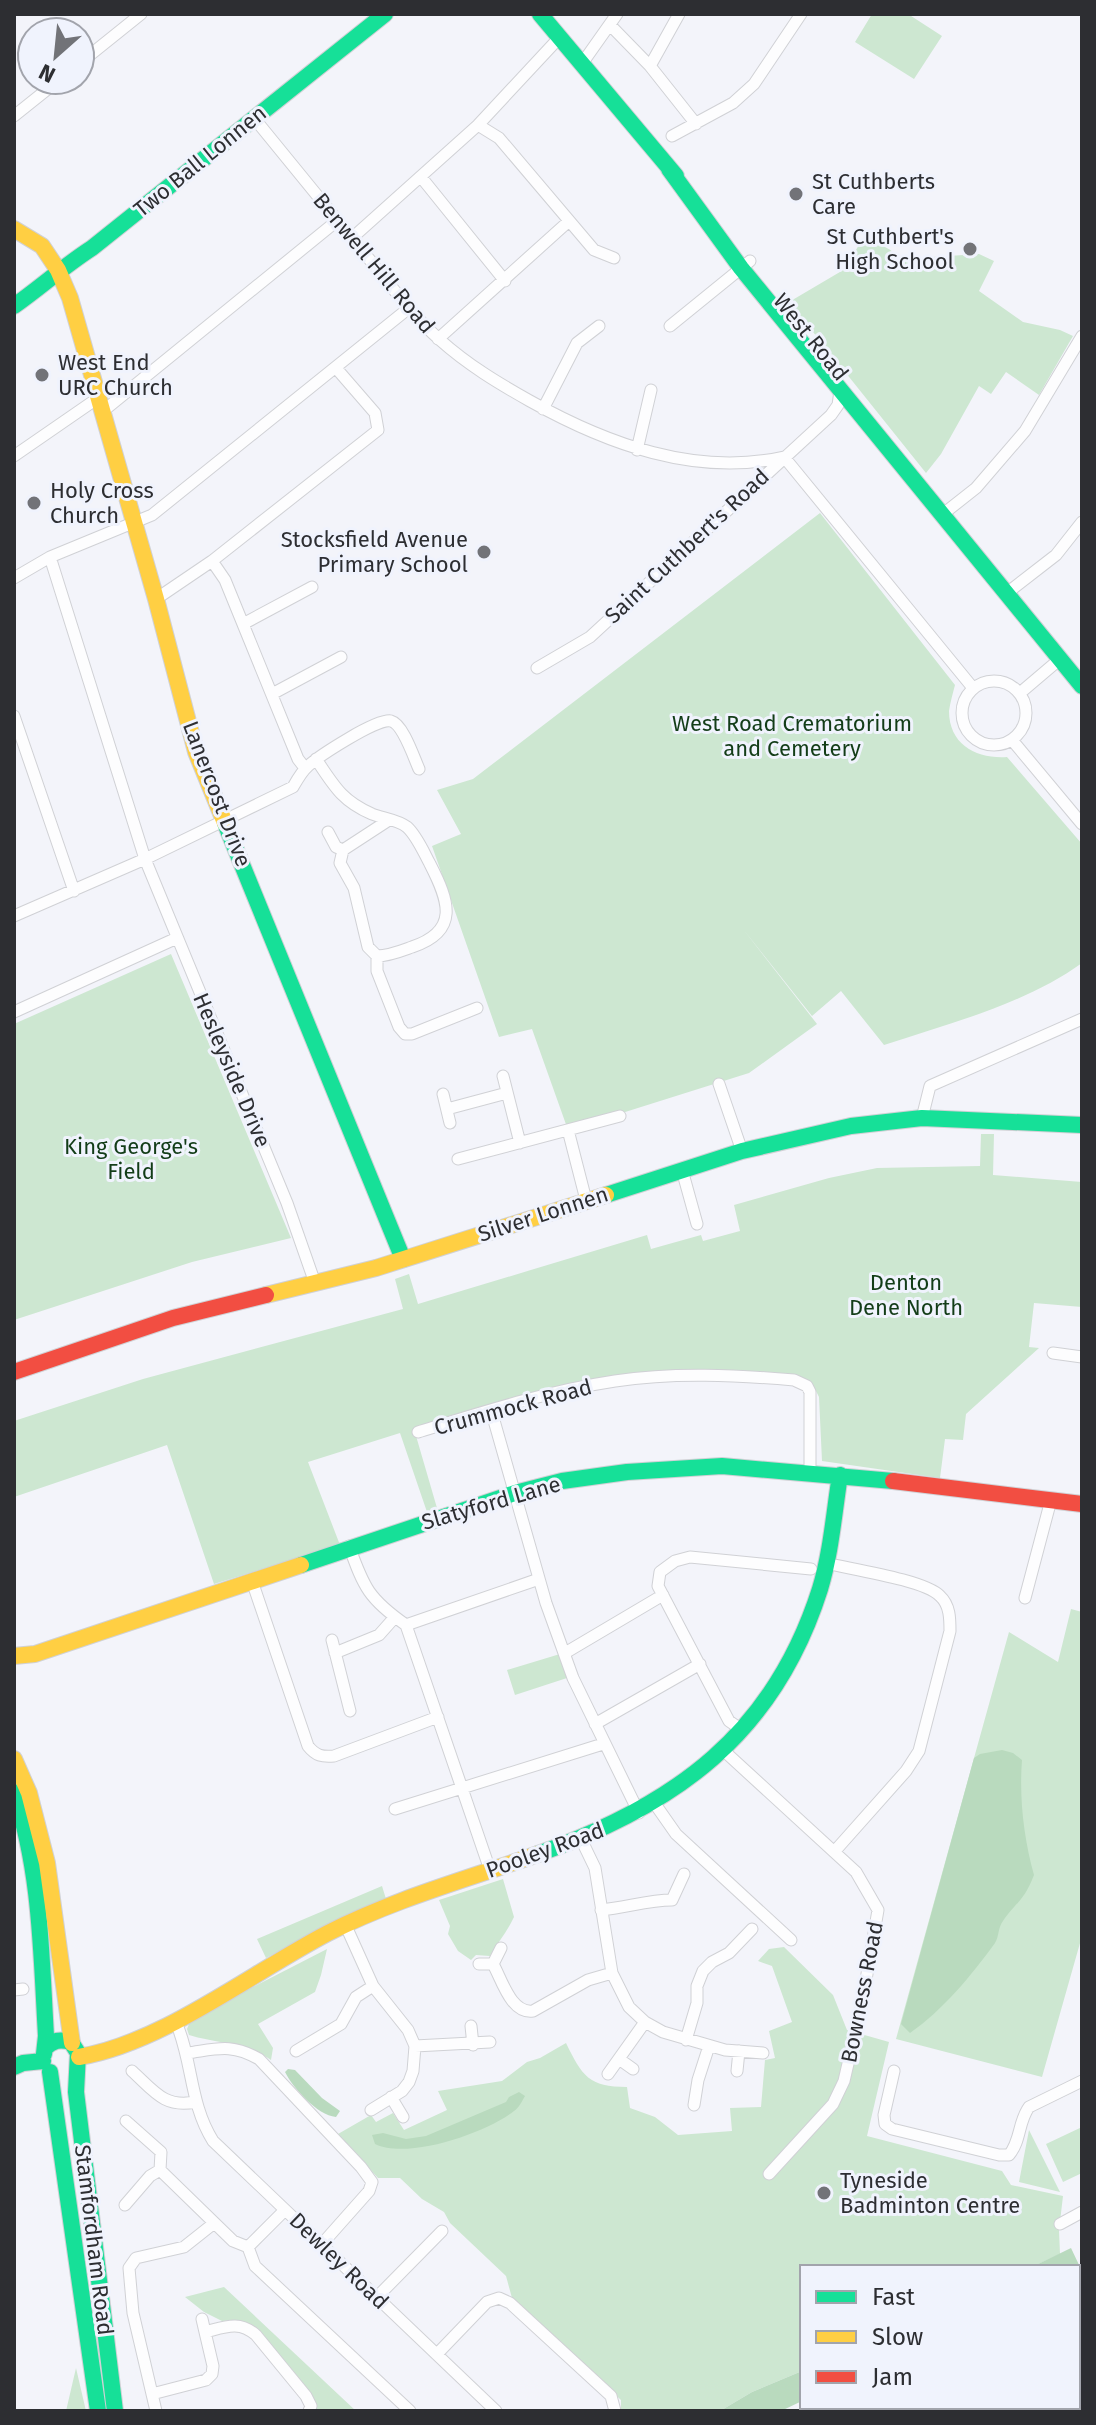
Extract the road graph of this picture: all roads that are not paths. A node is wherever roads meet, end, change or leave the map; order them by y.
1 (141, 14) edge
2 (385, 14) edge
3 (540, 14) edge
4 (617, 14) edge
5 (679, 14) edge
6 (801, 14) edge
7 (611, 26) junction
8 (559, 38) junction
9 (96, 50) edge
10 (581, 65) junction
11 (650, 66) junction
12 (39, 96) edge
13 (14, 116) edge
14 (254, 118) junction
15 (696, 124) junction
16 (478, 125) junction
17 (672, 136) dead end
18 (421, 177) junction
19 (338, 220) junction
20 (569, 221) junction
21 (14, 229) edge
22 (352, 238) junction
23 (614, 258) dead end
24 (746, 264) junction
25 (58, 270) junction
26 (505, 281) junction
27 (14, 306) edge
28 (409, 308) junction
29 (599, 326) dead end
30 (670, 326) dead end
31 (1082, 336) edge
32 (438, 339) junction
33 (336, 368) junction
34 (651, 390) dead end
35 (840, 391) junction
36 (100, 405) junction
37 (543, 409) junction
38 (831, 415) junction
39 (859, 415) junction
40 (637, 450) junction
41 (14, 456) edge
42 (784, 457) junction
43 (943, 514) junction
44 (1082, 522) edge
45 (134, 524) junction
46 (50, 557) junction
47 (212, 561) junction
48 (14, 578) edge
49 (312, 587) dead end
50 (1007, 593) junction
51 (156, 599) junction
52 (243, 624) junction
53 (341, 657) dead end
54 (1060, 659) junction
55 (537, 668) dead end
56 (1082, 686) edge
57 (973, 688) junction
58 (1020, 693) junction
59 (272, 694) junction
60 (14, 716) edge
61 (1012, 740) junction
62 (316, 759) junction
63 (305, 768) junction
64 (419, 769) dead end
65 (389, 820) junction
66 (225, 821) junction
67 (1082, 824) edge
68 (328, 832) dead end
69 (343, 850) junction
70 (145, 859) junction
71 (74, 891) junction
72 (14, 916) edge
73 (177, 938) junction
74 (377, 956) junction
75 (477, 1008) dead end
76 (14, 1012) edge
77 (1082, 1019) edge
78 (503, 1076) dead end
79 (719, 1084) dead end
80 (507, 1093) junction
81 (443, 1094) dead end
82 (447, 1109) junction
83 (620, 1116) dead end
84 (922, 1118) junction
85 (450, 1123) dead end
86 (1082, 1125) edge
87 (568, 1130) junction
88 (520, 1143) junction
89 (742, 1151) junction
90 (458, 1159) dead end
91 (682, 1170) junction
92 (586, 1200) junction
93 (697, 1224) dead end
94 (403, 1259) junction
95 (315, 1283) junction
96 (1053, 1353) dead end
97 (1082, 1357) edge
98 (14, 1372) edge
99 (491, 1410) junction
100 (418, 1432) dead end
101 (810, 1473) junction
102 (840, 1475) junction
103 (515, 1493) junction
104 (1051, 1500) junction
105 (1082, 1504) edge
106 (349, 1546) junction
107 (818, 1566) junction
108 (539, 1579) junction
109 (252, 1581) junction
110 (663, 1595) junction
111 (1025, 1598) dead end
112 (395, 1617) junction
113 (406, 1625) junction
114 (332, 1640) dead end
115 (335, 1653) junction
116 (565, 1653) junction
117 (14, 1656) edge
118 (700, 1664) junction
119 (350, 1711) dead end
120 (438, 1717) junction
121 (595, 1724) junction
122 (742, 1730) junction
123 (603, 1744) junction
124 (723, 1750) junction
125 (14, 1759) edge
126 (462, 1787) junction
127 (14, 1792) edge
128 (655, 1804) junction
129 (395, 1809) dead end
130 (639, 1813) junction
131 (581, 1839) junction
132 (834, 1852) junction
133 (490, 1870) junction
134 (684, 1874) dead end
135 (601, 1910) junction
136 (345, 1924) junction
137 (752, 1929) dead end
138 (791, 1940) dead end
139 (501, 1948) dead end
140 (479, 1964) dead end
141 (493, 1964) junction
142 (612, 1973) junction
143 (373, 1986) junction
144 (175, 2020) junction
145 (645, 2022) junction
146 (471, 2026) dead end
147 (686, 2040) junction
148 (490, 2042) dead end
149 (473, 2045) junction
150 (415, 2046) junction
151 (709, 2046) junction
152 (296, 2051) dead end
153 (739, 2051) junction
154 (187, 2053) junction
155 (763, 2053) dead end
156 (76, 2056) junction
157 (619, 2059) junction
158 (46, 2060) junction
159 (14, 2067) edge
160 (633, 2069) dead end
161 (132, 2071) dead end
162 (737, 2071) dead end
163 (894, 2071) dead end
164 (608, 2074) dead end
165 (1082, 2081) edge
166 (391, 2097) junction
167 (195, 2102) junction
168 (694, 2105) dead end
169 (371, 2110) dead end
170 (403, 2117) dead end
171 (126, 2121) dead end
172 (160, 2170) junction
173 (769, 2174) dead end
174 (125, 2205) dead end
175 (285, 2210) junction
176 (1082, 2212) edge
177 (213, 2224) junction
178 (1060, 2224) dead end
179 (442, 2231) dead end
180 (322, 2244) junction
181 (248, 2247) junction
182 (377, 2297) junction
183 (202, 2319) dead end
184 (205, 2332) junction
185 (437, 2354) junction
186 (152, 2394) junction
187 (98, 2411) edge
188 (115, 2411) edge
189 (156, 2411) edge
190 (309, 2411) edge
191 (410, 2411) edge
192 (496, 2411) edge
193 (615, 2411) edge

1 - 9 street
2 - 14 main road, Two Ball Lonnen
3 - 8 main road, West Road
4 - 7 street
5 - 11 street
6 - 15 street
7 - 10 street
7 - 11 street
8 - 10 main road, West Road
8 - 16 street
10 - 24 main road, West Road
11 - 15 street
12 - 13 street
14 - 19 street, Benwell Hill Road
14 - 25 main road, Two Ball Lonnen
15 - 17 street
16 - 18 street
16 - 20 street
18 - 22 street
18 - 26 street
19 - 22 street, Benwell Hill Road
19 - 36 street
20 - 23 street
20 - 26 street
21 - 25 main road, Lanercost Drive
22 - 28 street, Benwell Hill Road
24 - 30 street
24 - 35 main road, West Road
24 - 43 main road, West Road
25 - 27 main road, Two Ball Lonnen
25 - 36 main road, Lanercost Drive
26 - 32 street
28 - 32 street, Benwell Hill Road
28 - 33 street
29 - 37 street
31 - 43 street
32 - 37 street, Benwell Hill Road
33 - 45 street
33 - 47 street
34 - 40 street
35 - 38 street, Saint Cuthbert's Road
35 - 39 main road, West Road
36 - 41 street
36 - 45 main road, Lanercost Drive
37 - 40 street, Benwell Hill Road
38 - 39 street
38 - 42 street, Saint Cuthbert's Road
39 - 43 main road, West Road
40 - 42 street, Benwell Hill Road
42 - 55 street, Saint Cuthbert's Road
42 - 57 street
43 - 50 main road, West Road
44 - 50 street
45 - 46 street
45 - 51 main road, Lanercost Drive
46 - 48 street
46 - 70 street, Hesleyside Drive
47 - 51 street
47 - 52 street
49 - 52 street
50 - 54 main road, West Road
51 - 66 main road, Lanercost Drive
52 - 59 street
53 - 59 street
54 - 56 main road, West Road
54 - 58 street
57 - 58 street
57 - 61 street
58 - 61 street
59 - 63 street
60 - 71 street
61 - 67 street
62 - 63 street
62 - 64 street
62 - 65 street
63 - 66 street
65 - 69 street
65 - 74 street
66 - 70 street
66 - 94 main road, Lanercost Drive
68 - 69 street
69 - 74 street
70 - 71 street
70 - 73 street, Hesleyside Drive
71 - 72 street
73 - 76 street
73 - 95 street, Hesleyside Drive
74 - 75 street
77 - 84 street
78 - 80 street
79 - 89 street
80 - 82 street
80 - 88 street
81 - 82 street
82 - 85 street
83 - 87 street
84 - 86 main road, Silver Lonnen
84 - 89 main road, Silver Lonnen
87 - 88 street
87 - 92 street
88 - 90 street
89 - 91 main road, Silver Lonnen
91 - 92 main road, Silver Lonnen
91 - 93 street
92 - 94 main road, Silver Lonnen
94 - 95 main road, Silver Lonnen
95 - 98 main road, Silver Lonnen
96 - 97 street
99 - 100 street, Crummock Road
99 - 101 street, Crummock Road
99 - 103 street
101 - 102 main road, Slatyford Lane
101 - 103 main road, Slatyford Lane
102 - 104 main road, Slatyford Lane
102 - 107 main road, Pooley Road
103 - 106 main road, Slatyford Lane
103 - 108 street
104 - 105 main road, Slatyford Lane
104 - 111 street
106 - 109 main road, Slatyford Lane
106 - 112 street
107 - 110 street
107 - 122 main road, Pooley Road
107 - 132 street
108 - 113 street
108 - 116 street
109 - 117 main road, Slatyford Lane
109 - 120 street
110 - 116 street
110 - 118 street
112 - 113 street
112 - 115 street
113 - 120 street
114 - 115 street
115 - 119 street
116 - 121 street
118 - 121 street
118 - 122 street
120 - 126 street
121 - 123 street
122 - 124 main road, Pooley Road
123 - 126 street
123 - 130 street
124 - 128 main road, Pooley Road
124 - 132 street, Bowness Road
125 - 156 main road, Stamfordham Road
126 - 129 street
126 - 133 street
127 - 158 main road, Stamfordham Road
128 - 130 main road, Pooley Road
128 - 138 street
130 - 131 main road, Pooley Road
131 - 133 main road, Pooley Road
131 - 135 street
132 - 173 street, Bowness Road
133 - 136 main road, Pooley Road
134 - 135 street
135 - 142 street
136 - 143 street
136 - 144 main road, Pooley Road
137 - 147 street
139 - 141 street
140 - 141 street
141 - 142 street
142 - 145 street
143 - 150 street
143 - 152 street
144 - 154 street, Dewley Road
144 - 156 main road, Pooley Road
145 - 147 street
145 - 157 street
146 - 149 street
147 - 151 street
148 - 149 street
149 - 150 street
150 - 166 street
151 - 153 street
151 - 168 street
153 - 155 street
153 - 162 street
154 - 167 street, Dewley Road
154 - 180 street
156 - 158 main road
156 - 158 main road
156 - 188 main road, Stamfordham Road
157 - 160 street
157 - 164 street
158 - 159 main road
158 - 187 main road, Stamfordham Road
161 - 167 street
163 - 165 street
166 - 169 street
166 - 170 street
167 - 175 street, Dewley Road
171 - 172 street
172 - 174 street
172 - 177 street
175 - 180 street, Dewley Road
175 - 181 street
176 - 178 street
177 - 181 street
177 - 186 street
179 - 182 street
180 - 182 street, Dewley Road
181 - 191 street
182 - 185 street, Dewley Road
183 - 184 street
184 - 186 street
184 - 190 street
185 - 192 street, Dewley Road
185 - 193 street
186 - 189 street

